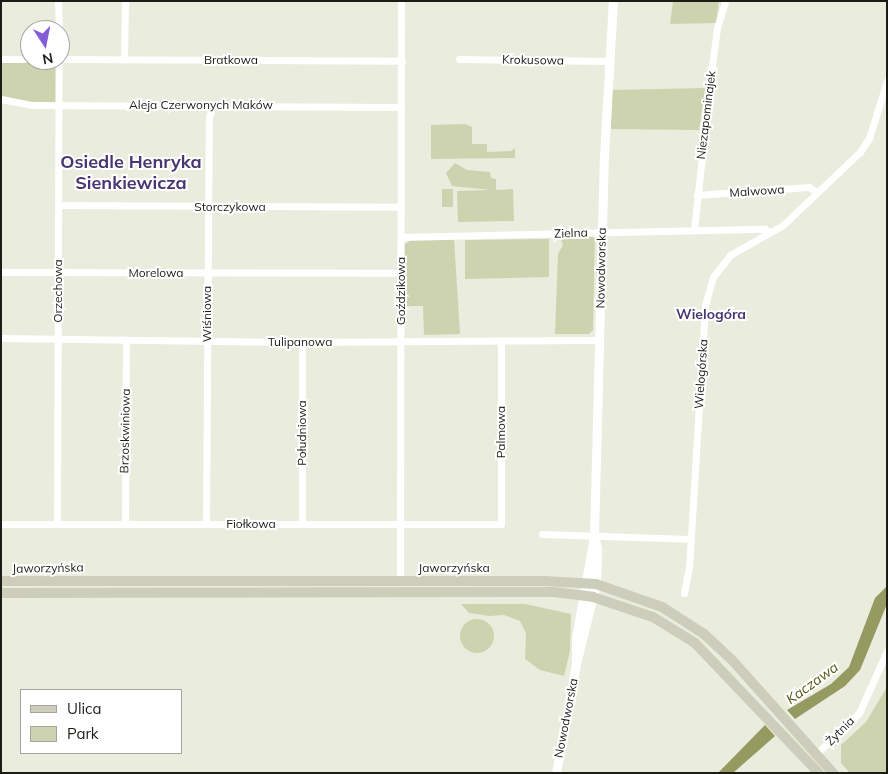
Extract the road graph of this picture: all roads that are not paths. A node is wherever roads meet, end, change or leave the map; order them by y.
1 (58, 1) edge
2 (125, 1) edge
3 (401, 1) edge
4 (613, 1) edge
5 (725, 1) edge
6 (58, 20) edge
7 (20, 59) edge
8 (124, 59) junction
9 (459, 59) dead end
10 (1, 60) edge
11 (70, 60) edge
12 (608, 61) junction
13 (402, 62) junction
14 (59, 70) edge
15 (887, 81) edge
16 (1, 99) edge
17 (58, 105) junction
18 (213, 105) junction
19 (401, 107) junction
20 (815, 191) junction
21 (697, 195) junction
22 (58, 205) junction
23 (207, 207) junction
24 (401, 207) junction
25 (694, 230) junction
26 (602, 232) junction
27 (770, 233) junction
28 (401, 237) junction
29 (1, 272) edge
30 (58, 273) junction
31 (208, 273) junction
32 (400, 273) junction
33 (1, 338) edge
34 (59, 339) junction
35 (126, 340) junction
36 (207, 340) junction
37 (599, 340) junction
38 (401, 341) junction
39 (501, 341) junction
40 (302, 342) junction
41 (57, 523) junction
42 (125, 523) junction
43 (400, 523) junction
44 (1, 524) edge
45 (206, 524) junction
46 (302, 524) junction
47 (501, 524) joint
48 (542, 534) dead end
49 (594, 536) junction
50 (689, 539) junction
51 (400, 580) junction
52 (1, 581) edge
53 (584, 583) junction
54 (596, 584) junction
55 (1, 593) edge
56 (684, 593) dead end
57 (582, 595) junction
58 (594, 597) junction
59 (887, 651) edge
60 (576, 664) junction
61 (816, 754) junction
62 (556, 773) edge
63 (819, 773) edge
64 (833, 773) edge

1 - 6 street
2 - 8 street
3 - 13 street, Goździkowa
4 - 12 street, Nowodworska
5 - 21 street, Niezapominajek
7 - 10 street
8 - 11 street, Bratkowa
8 - 13 street, Bratkowa
9 - 12 street, Krokusowa
12 - 26 street, Nowodworska
13 - 19 street, Goździkowa
14 - 17 street, Orzechowa
15 - 20 street, Wielogórska
16 - 17 street, Aleja Czerwonych Maków
17 - 18 street, Aleja Czerwonych Maków
17 - 22 street, Orzechowa
18 - 19 street, Aleja Czerwonych Maków
18 - 23 street, Wiśniowa
19 - 24 street, Goździkowa
20 - 21 street, Malwowa
20 - 27 street, Wielogórska
21 - 25 street, Niezapominajek
22 - 23 street, Storczykowa
22 - 30 street, Orzechowa
23 - 24 street, Storczykowa
23 - 31 street, Wiśniowa
24 - 28 street, Goździkowa
25 - 26 street, Zielna
25 - 27 street, Zielna
26 - 28 street, Zielna
26 - 37 street, Nowodworska
27 - 50 street, Wielogórska
28 - 32 street, Goździkowa
29 - 30 street, Morelowa
30 - 31 street, Morelowa
30 - 34 street, Orzechowa
31 - 32 street, Morelowa
31 - 36 street, Wiśniowa
32 - 38 street, Goździkowa
33 - 34 street, Tulipanowa
34 - 35 street, Tulipanowa
34 - 41 street, Orzechowa
35 - 36 street, Tulipanowa
35 - 42 street, Brzoskwiniowa
36 - 40 street, Tulipanowa
36 - 45 street, Wiśniowa
37 - 39 street, Tulipanowa
37 - 49 street, Nowodworska
38 - 39 street, Tulipanowa
38 - 40 street, Tulipanowa
38 - 43 street, Goździkowa
39 - 47 street, Palmowa
40 - 46 street, Południowa
41 - 42 street, Fiołkowa
41 - 44 street, Fiołkowa
42 - 45 street, Fiołkowa
43 - 46 street, Fiołkowa
43 - 47 street, Fiołkowa
43 - 51 street, Goździkowa
45 - 46 street, Fiołkowa
48 - 49 street
49 - 50 street
49 - 53 street, Nowodworska
49 - 54 street, Nowodworska
50 - 56 street, Wielogórska
51 - 52 main road, Jaworzyńska
51 - 53 main road, Jaworzyńska
53 - 54 main road, Jaworzyńska
53 - 57 street, Nowodworska
54 - 58 street, Nowodworska
54 - 61 main road, Jaworzyńska
55 - 57 main road, Jaworzyńska
57 - 58 main road, Jaworzyńska
57 - 60 street, Nowodworska
58 - 60 street, Nowodworska
58 - 63 main road, Jaworzyńska
59 - 61 street, Żytnia
60 - 62 street, Nowodworska
61 - 64 main road, Jaworzyńska

